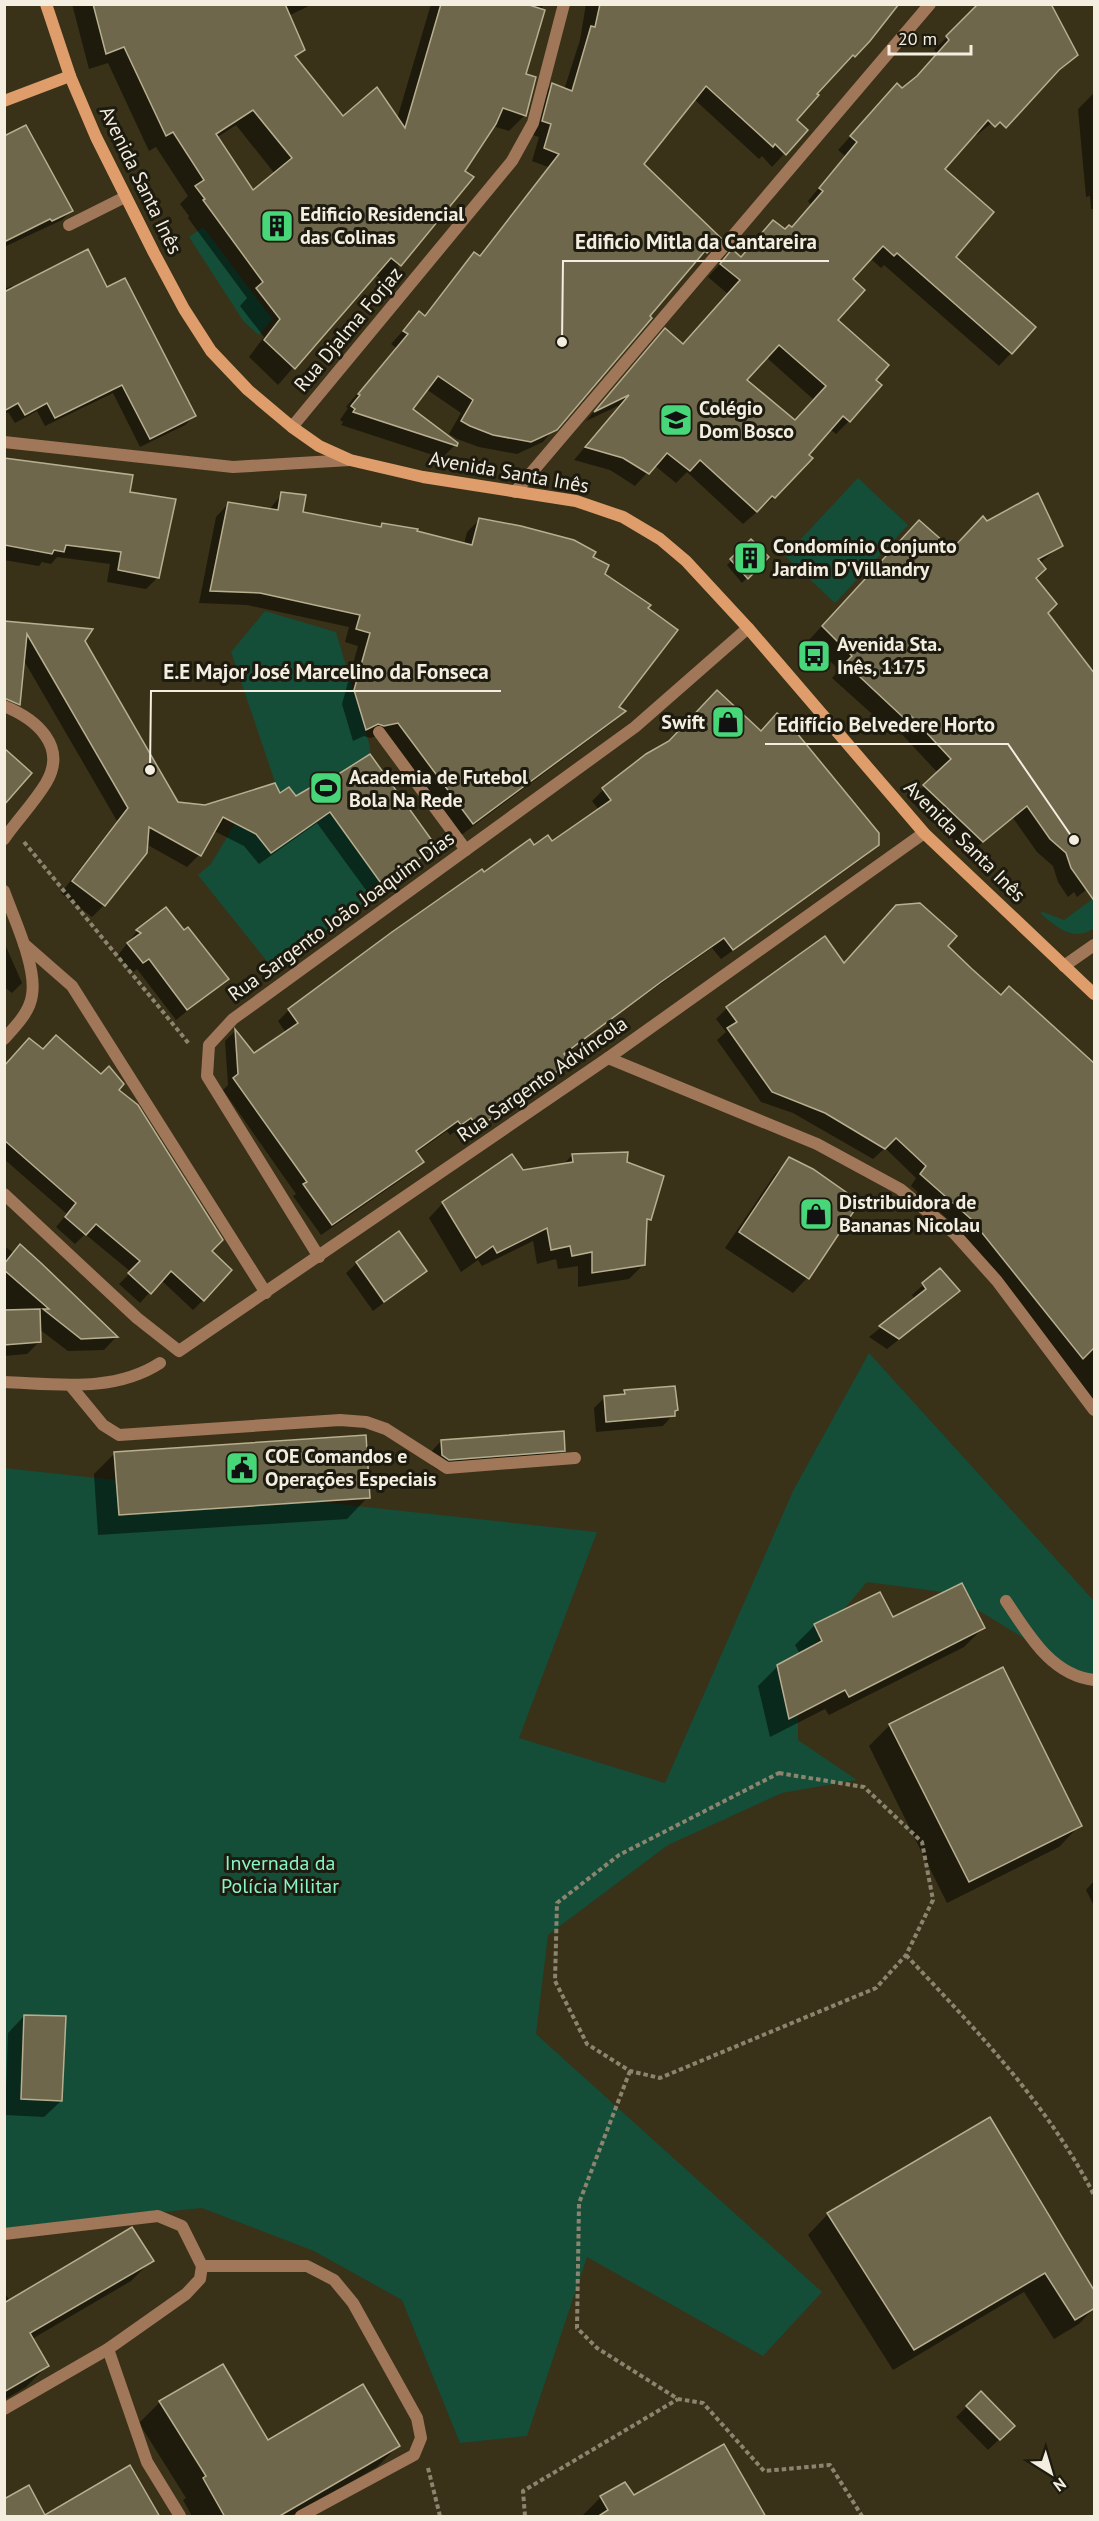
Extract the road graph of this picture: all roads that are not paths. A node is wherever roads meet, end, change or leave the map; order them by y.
1 (46, 4) edge
2 (564, 4) edge
3 (930, 4) edge
4 (70, 76) junction
5 (4, 101) edge
6 (125, 197) junction
7 (69, 225) dead end
8 (292, 427) junction
9 (4, 442) edge
10 (350, 460) junction
11 (515, 492) junction
12 (748, 628) junction
13 (4, 706) edge
14 (379, 732) dead end
15 (924, 833) junction
16 (4, 839) edge
17 (466, 850) junction
18 (4, 891) edge
19 (24, 944) junction
20 (1095, 945) edge
21 (1065, 966) junction
22 (1095, 994) edge
23 (4, 1039) edge
24 (608, 1058) junction
25 (4, 1194) edge
26 (319, 1257) junction
27 (266, 1293) junction
28 (160, 1363) dead end
29 (4, 1382) edge
30 (70, 1384) junction
31 (1095, 1410) edge
32 (575, 1458) dead end
33 (1006, 1601) dead end
34 (1095, 1680) edge
35 (4, 2234) edge
36 (202, 2266) junction
37 (108, 2349) junction
38 (4, 2409) edge
39 (180, 2517) edge
40 (301, 2517) edge

1 - 4 main road, Avenida Santa Inês
2 - 8 street, Rua Djalma Forjaz
3 - 11 street
4 - 5 main road
4 - 6 main road, Avenida Santa Inês
6 - 7 street
6 - 8 main road, Avenida Santa Inês
8 - 10 main road, Avenida Santa Inês
9 - 10 street
10 - 11 main road, Avenida Santa Inês
11 - 12 main road, Avenida Santa Inês
12 - 15 main road, Avenida Santa Inês
12 - 17 street, Rua Sargento João Joaquim Dias
13 - 16 street
14 - 17 street
15 - 21 main road, Avenida Santa Inês
15 - 24 street, Rua Sargento Advíncola
17 - 26 street, Rua Sargento João Joaquim Dias
18 - 19 street
19 - 23 street
19 - 27 street
20 - 21 street
21 - 22 main road, Avenida Santa Inês
24 - 26 street, Rua Sargento Advíncola
24 - 31 street
25 - 27 street, Rua Sargento Advíncola
26 - 27 street, Rua Sargento Advíncola
28 - 30 street
29 - 30 street
30 - 32 street
33 - 34 street
35 - 36 street
36 - 37 street
36 - 40 street
37 - 38 street
37 - 39 street

